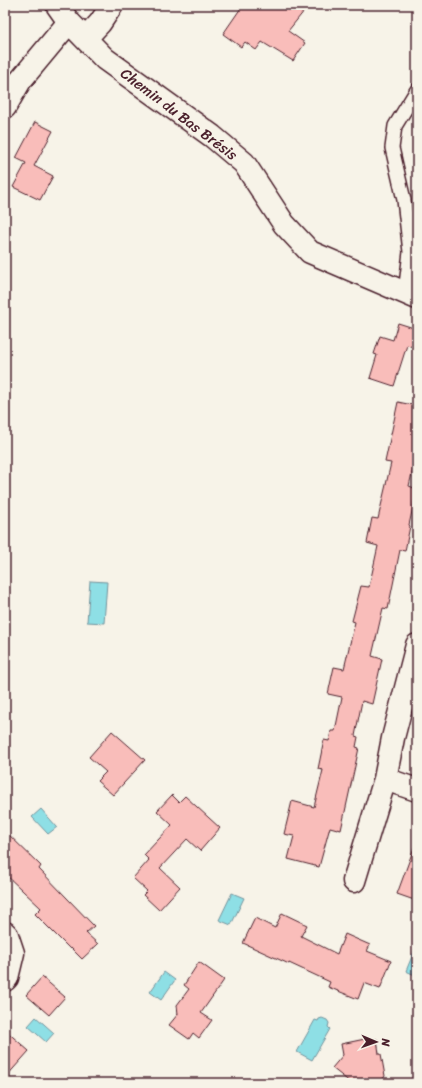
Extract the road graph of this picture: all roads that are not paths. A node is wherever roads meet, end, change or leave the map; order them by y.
1 (112, 5) edge
2 (63, 13) edge
3 (86, 38) junction
4 (417, 90) edge
5 (5, 107) edge
6 (417, 271) edge
7 (411, 296) edge
8 (417, 644) edge
9 (385, 779) junction
10 (417, 790) edge
11 (354, 881) dead end
12 (5, 932) edge
13 (5, 980) edge

1 - 3 street
2 - 3 street, Chemin du Bas Brésis
2 - 5 street
3 - 7 street, Chemin du Bas Brésis
4 - 7 lane
6 - 7 lane
8 - 9 street
9 - 10 street
9 - 11 street
12 - 13 street

